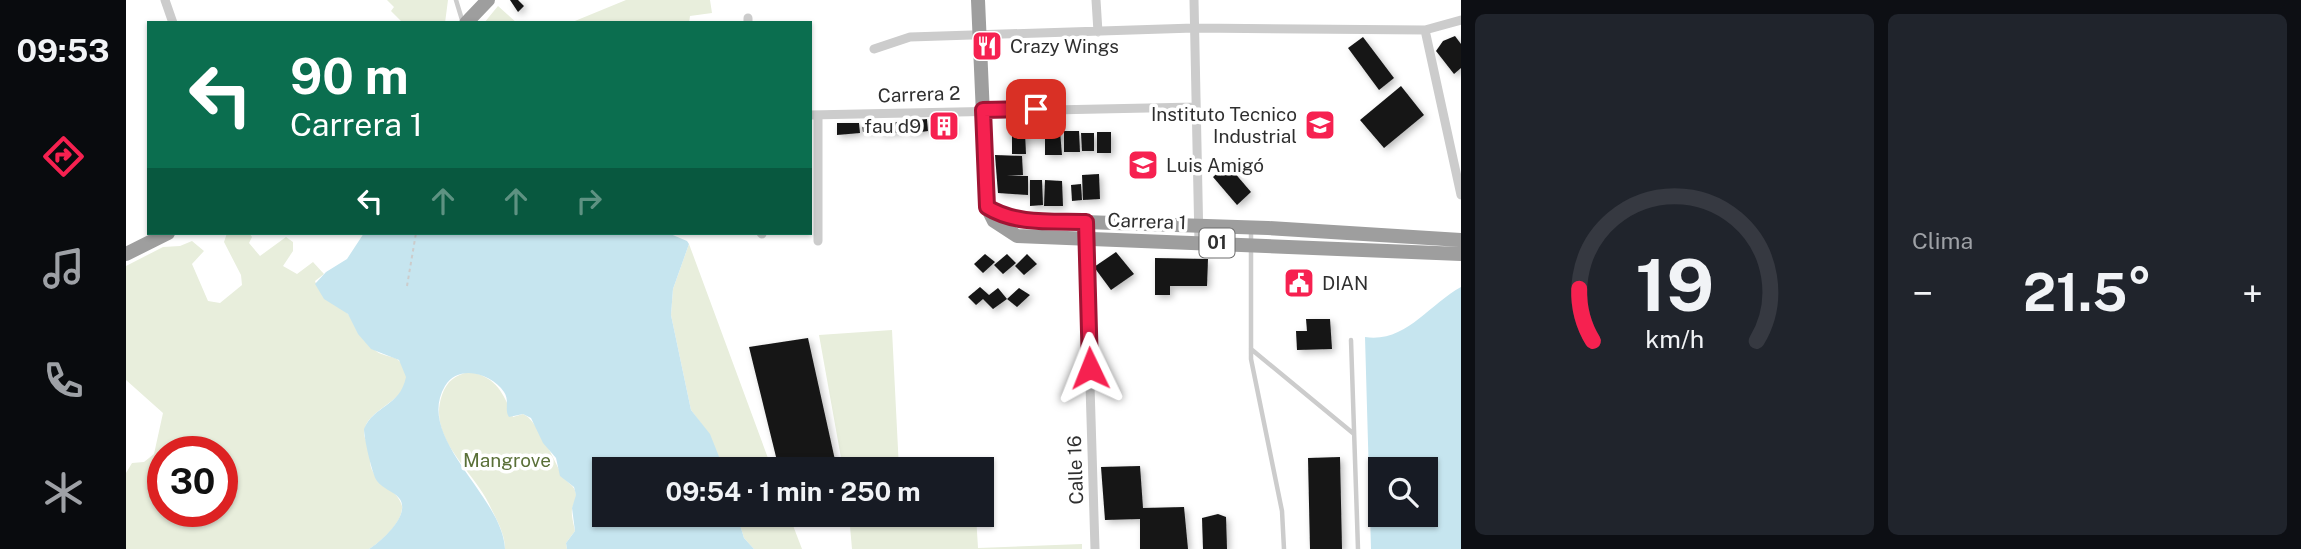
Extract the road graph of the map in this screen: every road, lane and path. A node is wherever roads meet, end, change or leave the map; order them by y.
1 (165, 0) edge
2 (456, 0) edge
3 (488, 0) edge
4 (978, 0) edge
5 (1097, 0) edge
6 (1194, 0) edge
7 (1461, 20) edge
8 (172, 21) edge
9 (464, 21) edge
10 (467, 21) edge
11 (1194, 28) junction
12 (1425, 30) junction
13 (1098, 32) junction
14 (981, 35) junction
15 (874, 50) dead end
16 (1196, 107) junction
17 (983, 110) junction
18 (814, 115) edge
19 (1461, 195) edge
20 (987, 207) junction
21 (1086, 222) junction
22 (1198, 226) junction
23 (1251, 228) junction
24 (164, 235) edge
25 (416, 235) edge
26 (1086, 238) junction
27 (1461, 240) edge
28 (818, 241) dead end
29 (1199, 243) junction
30 (1251, 245) junction
31 (126, 254) edge
32 (1461, 254) edge
33 (407, 286) dead end
34 (1351, 340) dead end
35 (1250, 348) junction
36 (1354, 434) junction
37 (1095, 549) edge
38 (1284, 549) edge
39 (1358, 549) edge

1 - 8 street
2 - 9 lane
3 - 10 highway
4 - 14 highway
5 - 13 street
6 - 11 street
7 - 12 street
11 - 12 street
11 - 13 street
11 - 16 street
12 - 19 street
13 - 14 street
14 - 15 street
14 - 17 highway
16 - 17 street, Carrera 2
16 - 22 street
17 - 18 street, Carrera 2
17 - 20 highway
18 - 28 street
20 - 21 highway, Carrera 1 / 01
20 - 26 highway, Carrera 1 / 01
21 - 22 highway, Carrera 1 / 01
21 - 26 street, Calle 16
22 - 23 highway, Carrera 1 / 01
22 - 29 street
23 - 27 highway, Carrera 1 / 01
23 - 30 lane
24 - 31 highway
25 - 33 path
26 - 29 highway, Carrera 1 / 01
26 - 37 street, Calle 16
29 - 30 highway, Carrera 1 / 01
30 - 32 highway, Carrera 1 / 01
30 - 35 lane
34 - 36 lane
35 - 36 lane
35 - 38 lane
36 - 39 lane

